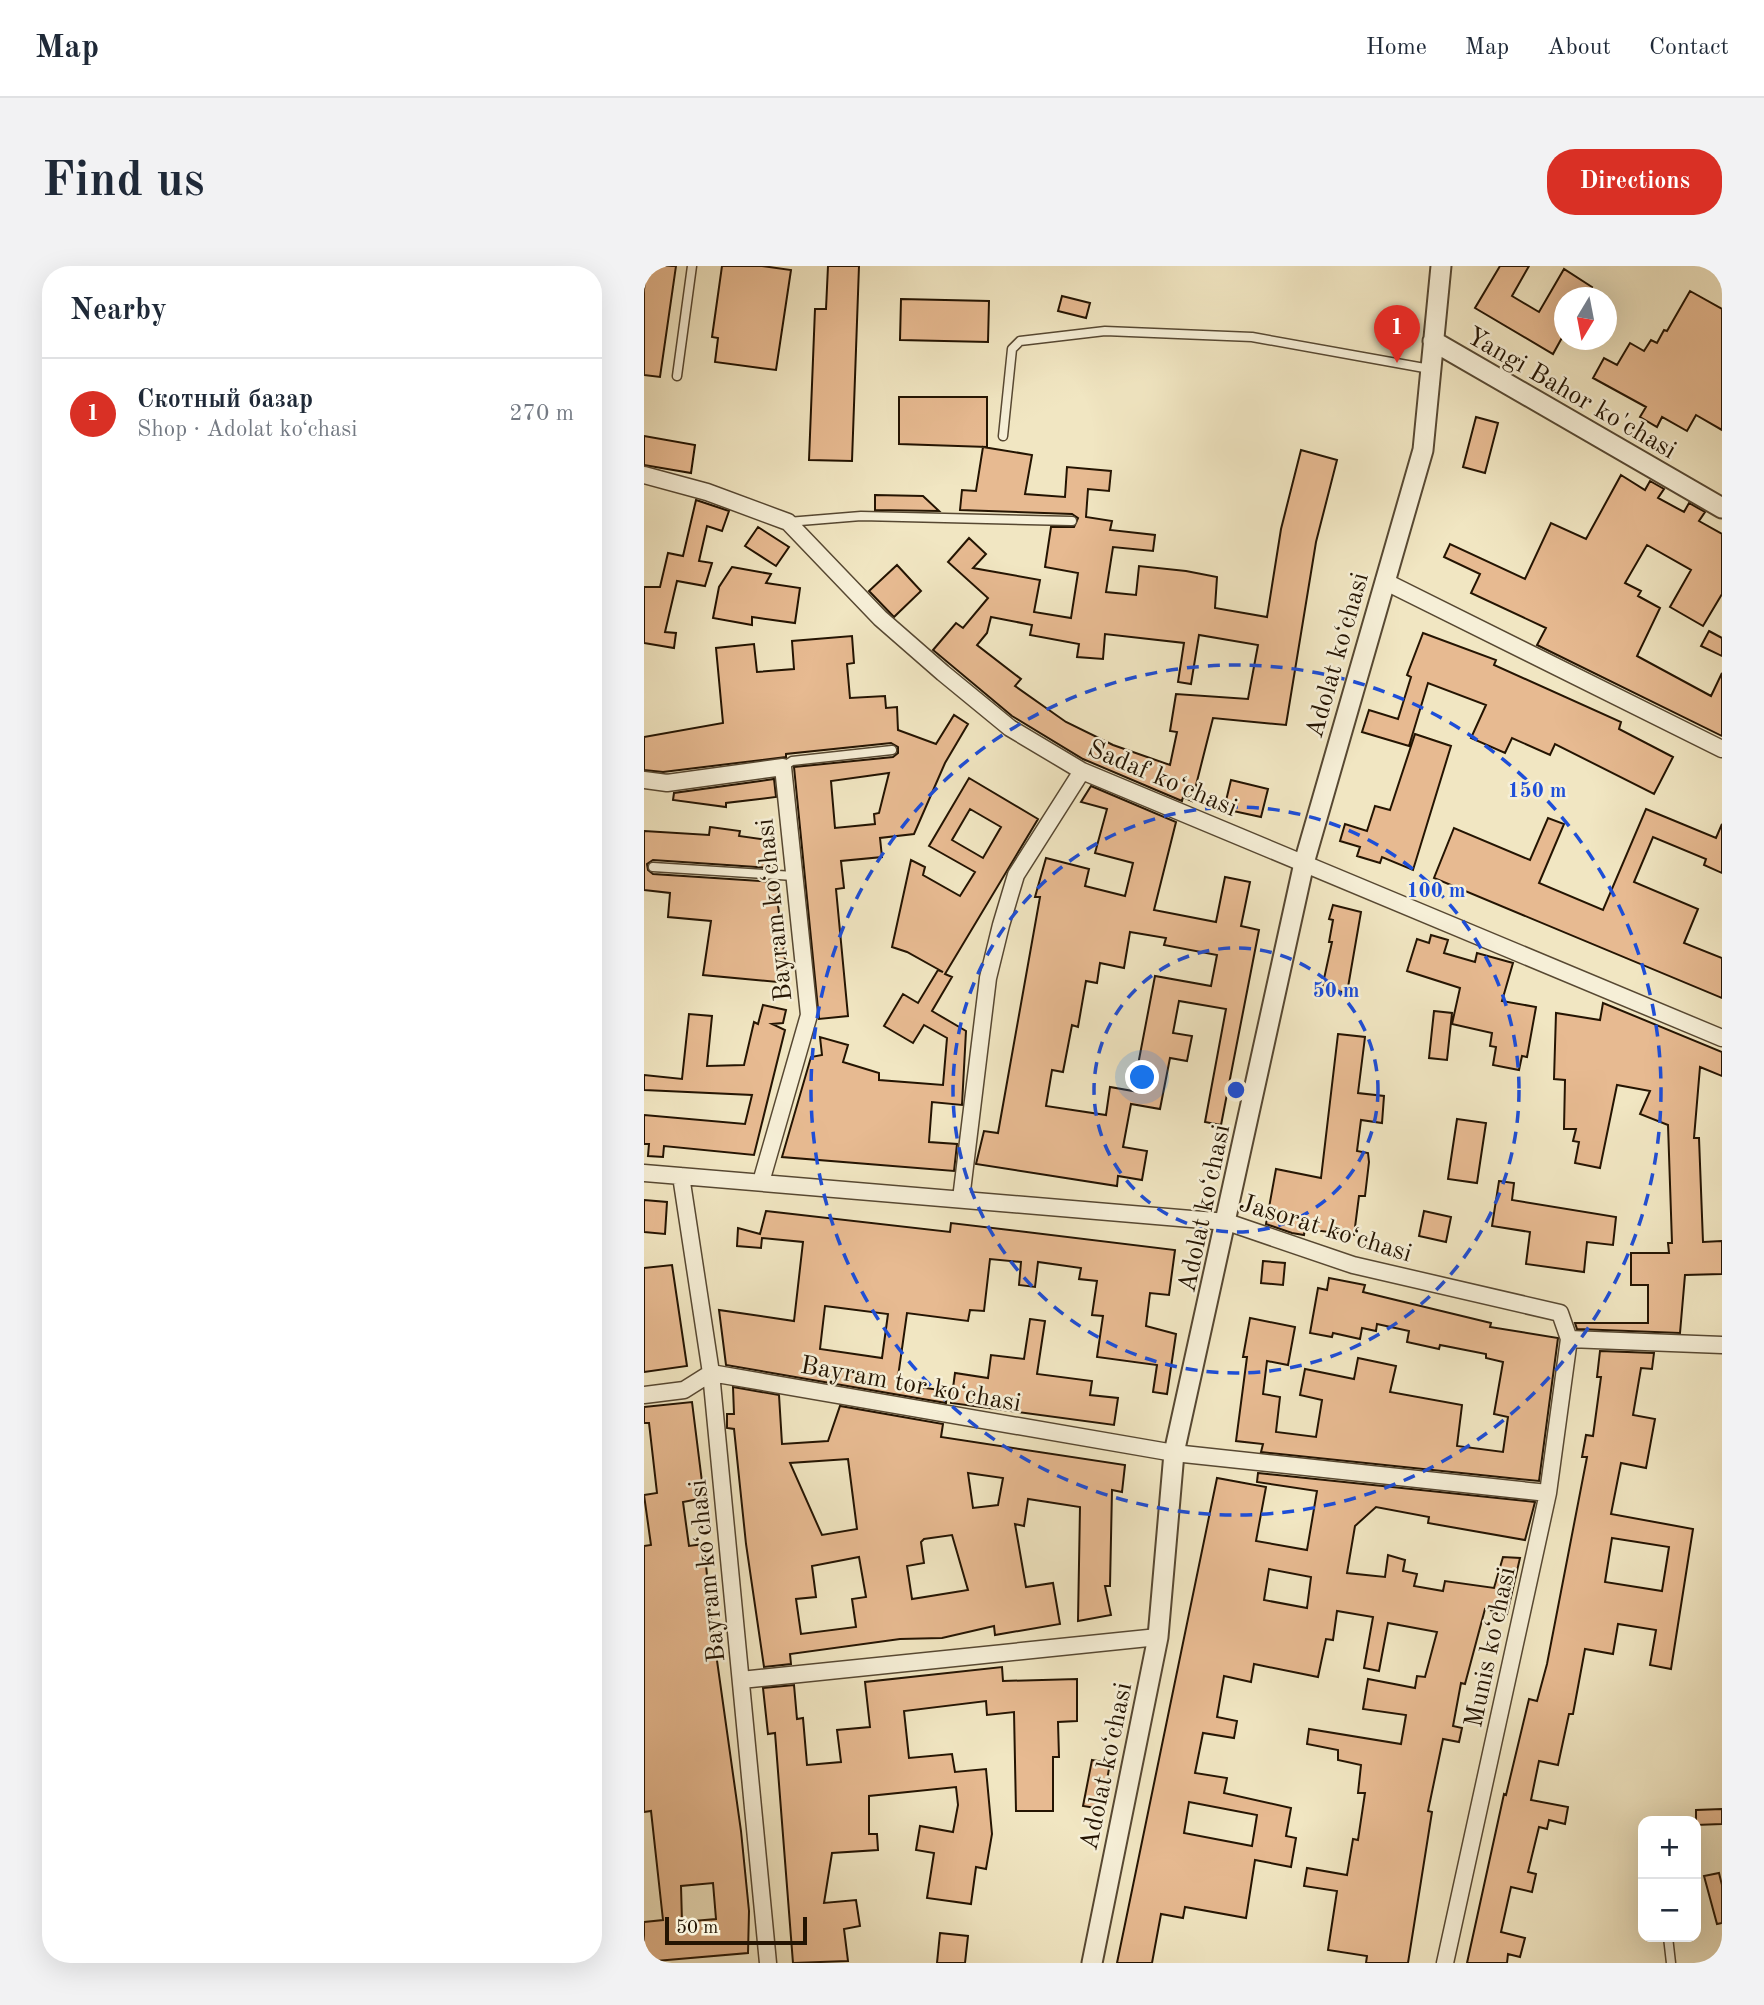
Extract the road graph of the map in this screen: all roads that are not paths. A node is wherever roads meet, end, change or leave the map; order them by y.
1 (692, 266) edge
2 (1441, 266) edge
3 (1433, 341) junction
4 (1430, 369) junction
5 (677, 376) dead end
6 (1003, 436) dead end
7 (644, 475) edge
8 (1722, 508) edge
9 (1072, 521) dead end
10 (788, 522) junction
11 (1384, 581) junction
12 (1722, 749) edge
13 (892, 750) dead end
14 (783, 767) junction
15 (1082, 771) junction
16 (644, 780) edge
17 (1304, 863) junction
18 (653, 867) dead end
19 (794, 876) junction
20 (1722, 1038) edge
21 (644, 1173) edge
22 (681, 1176) junction
23 (761, 1182) junction
24 (961, 1199) junction
25 (1227, 1222) junction
26 (1569, 1339) junction
27 (1722, 1345) edge
28 (711, 1373) junction
29 (644, 1395) edge
30 (1174, 1453) junction
31 (1548, 1493) junction
32 (1158, 1637) junction
33 (741, 1680) junction
34 (1669, 1942) edge
35 (768, 1963) edge
36 (1092, 1963) edge
37 (1445, 1963) edge
38 (1671, 1963) edge

1 - 5 lane
2 - 3 street, Adolat koʻchasi
3 - 4 street, Adolat koʻchasi
3 - 8 street, Yangi Bahor ko'chasi
4 - 6 lane
4 - 11 street, Adolat koʻchasi
7 - 10 street, Sadaf koʻchasi
9 - 10 lane
10 - 15 street, Sadaf koʻchasi
11 - 12 street
11 - 17 street, Adolat koʻchasi
13 - 14 lane
14 - 16 street
14 - 19 street, Bayram koʻchasi
15 - 17 street, Sadaf koʻchasi
15 - 24 street
17 - 20 street, Sadaf koʻchasi
17 - 25 street, Adolat koʻchasi
18 - 19 lane
19 - 23 street, Bayram koʻchasi
21 - 22 street, Jasorat koʻchasi
22 - 23 street, Jasorat koʻchasi
22 - 28 street, Bayram koʻchasi
23 - 24 street, Jasorat koʻchasi
24 - 25 street, Jasorat koʻchasi
25 - 26 street, Jasorat koʻchasi
25 - 30 street, Adolat koʻchasi
26 - 27 street
26 - 31 street, Munis koʻchasi
28 - 29 street
28 - 30 street, Bayram tor koʻchasi
28 - 33 street, Bayram koʻchasi
30 - 31 street, Bayram tor koʻchasi
30 - 32 street, Adolat koʻchasi
31 - 37 street, Munis koʻchasi
32 - 33 street
32 - 36 street, Adolat koʻchasi
33 - 35 street, Bayram koʻchasi
34 - 38 lane

